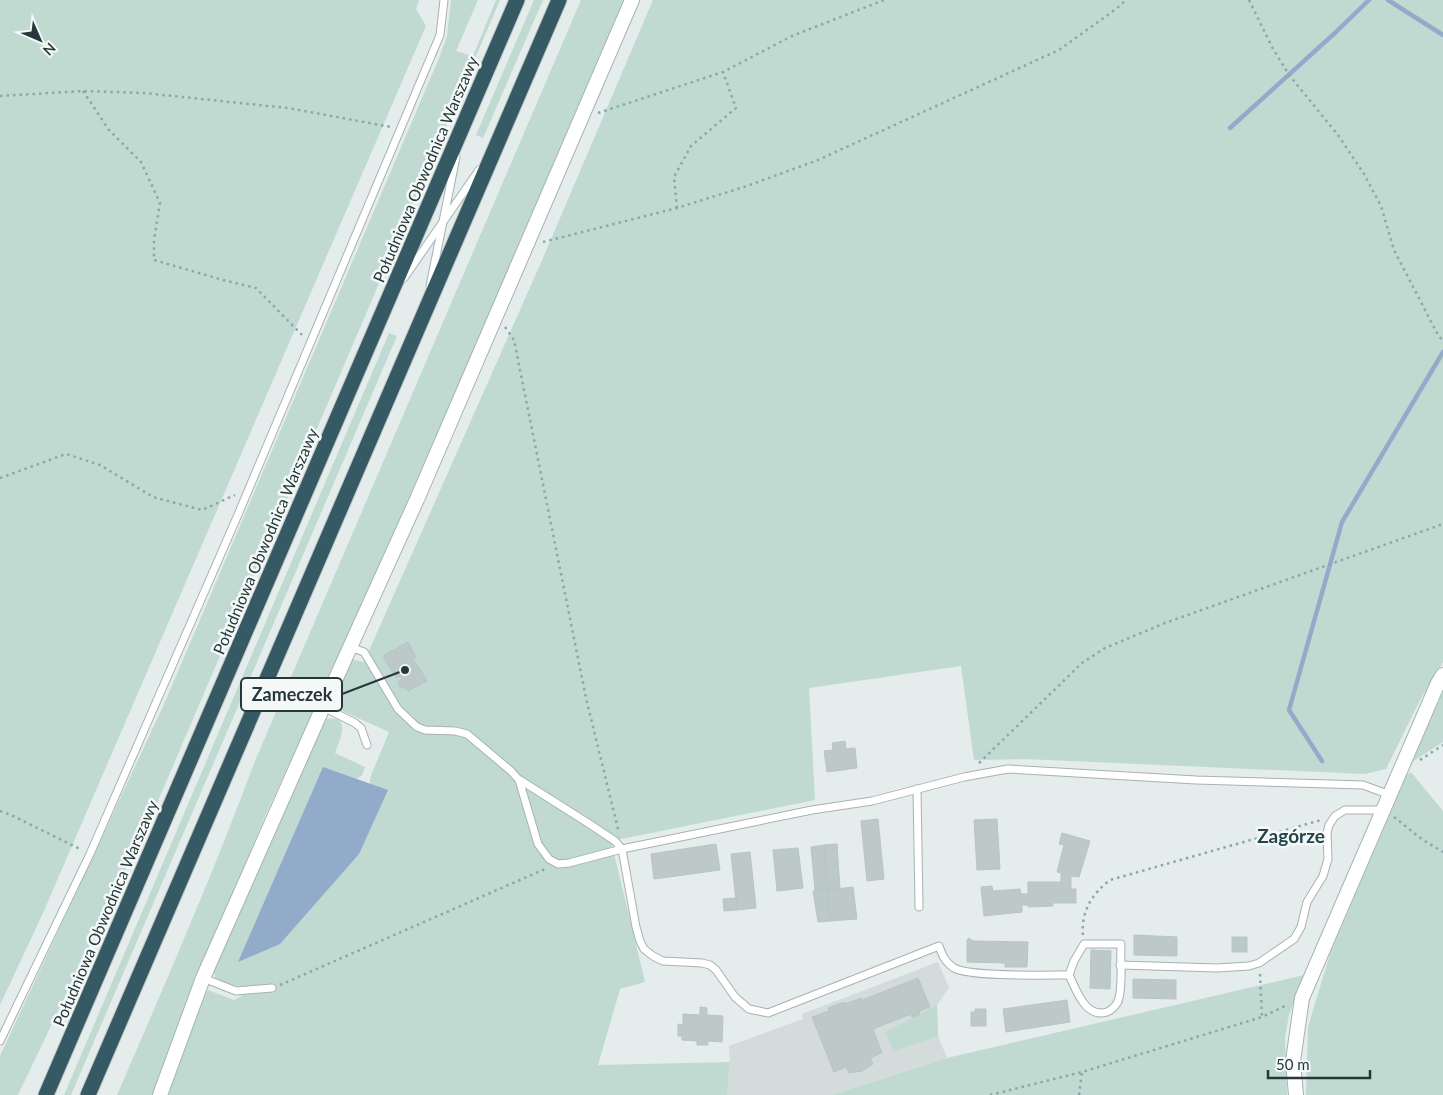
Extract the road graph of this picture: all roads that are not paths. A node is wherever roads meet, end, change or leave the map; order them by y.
1 (444, 0) edge
2 (517, 0) edge
3 (559, 0) edge
4 (632, 0) edge
5 (461, 129) junction
6 (497, 146) junction
7 (442, 223) junction
8 (388, 301) junction
9 (424, 315) junction
10 (350, 647) junction
11 (1443, 675) edge
12 (323, 707) junction
13 (367, 745) dead end
14 (519, 780) junction
15 (918, 789) junction
16 (1391, 795) junction
17 (1384, 810) junction
18 (622, 849) junction
19 (919, 907) dead end
20 (1120, 965) junction
21 (1069, 975) junction
22 (203, 978) junction
23 (272, 988) road end
24 (0, 1041) edge
25 (46, 1095) edge
26 (88, 1095) edge
27 (160, 1095) edge
28 (1296, 1095) edge

1 - 24 lane
2 - 5 highway, Południowa Obwodnica Warszawy
3 - 6 highway
4 - 10 street
5 - 7 lane
5 - 8 highway, Południowa Obwodnica Warszawy
6 - 7 lane
6 - 9 highway
7 - 8 lane
7 - 9 lane
8 - 25 highway, Południowa Obwodnica Warszawy
9 - 26 highway
10 - 12 street
10 - 14 lane
11 - 16 street
12 - 13 lane
12 - 22 street
14 - 18 lane
14 - 18 lane
15 - 16 lane
15 - 18 lane
15 - 19 lane
16 - 17 street
17 - 20 lane
17 - 28 street
18 - 21 lane
20 - 21 lane
20 - 21 lane
22 - 23 lane
22 - 27 street

